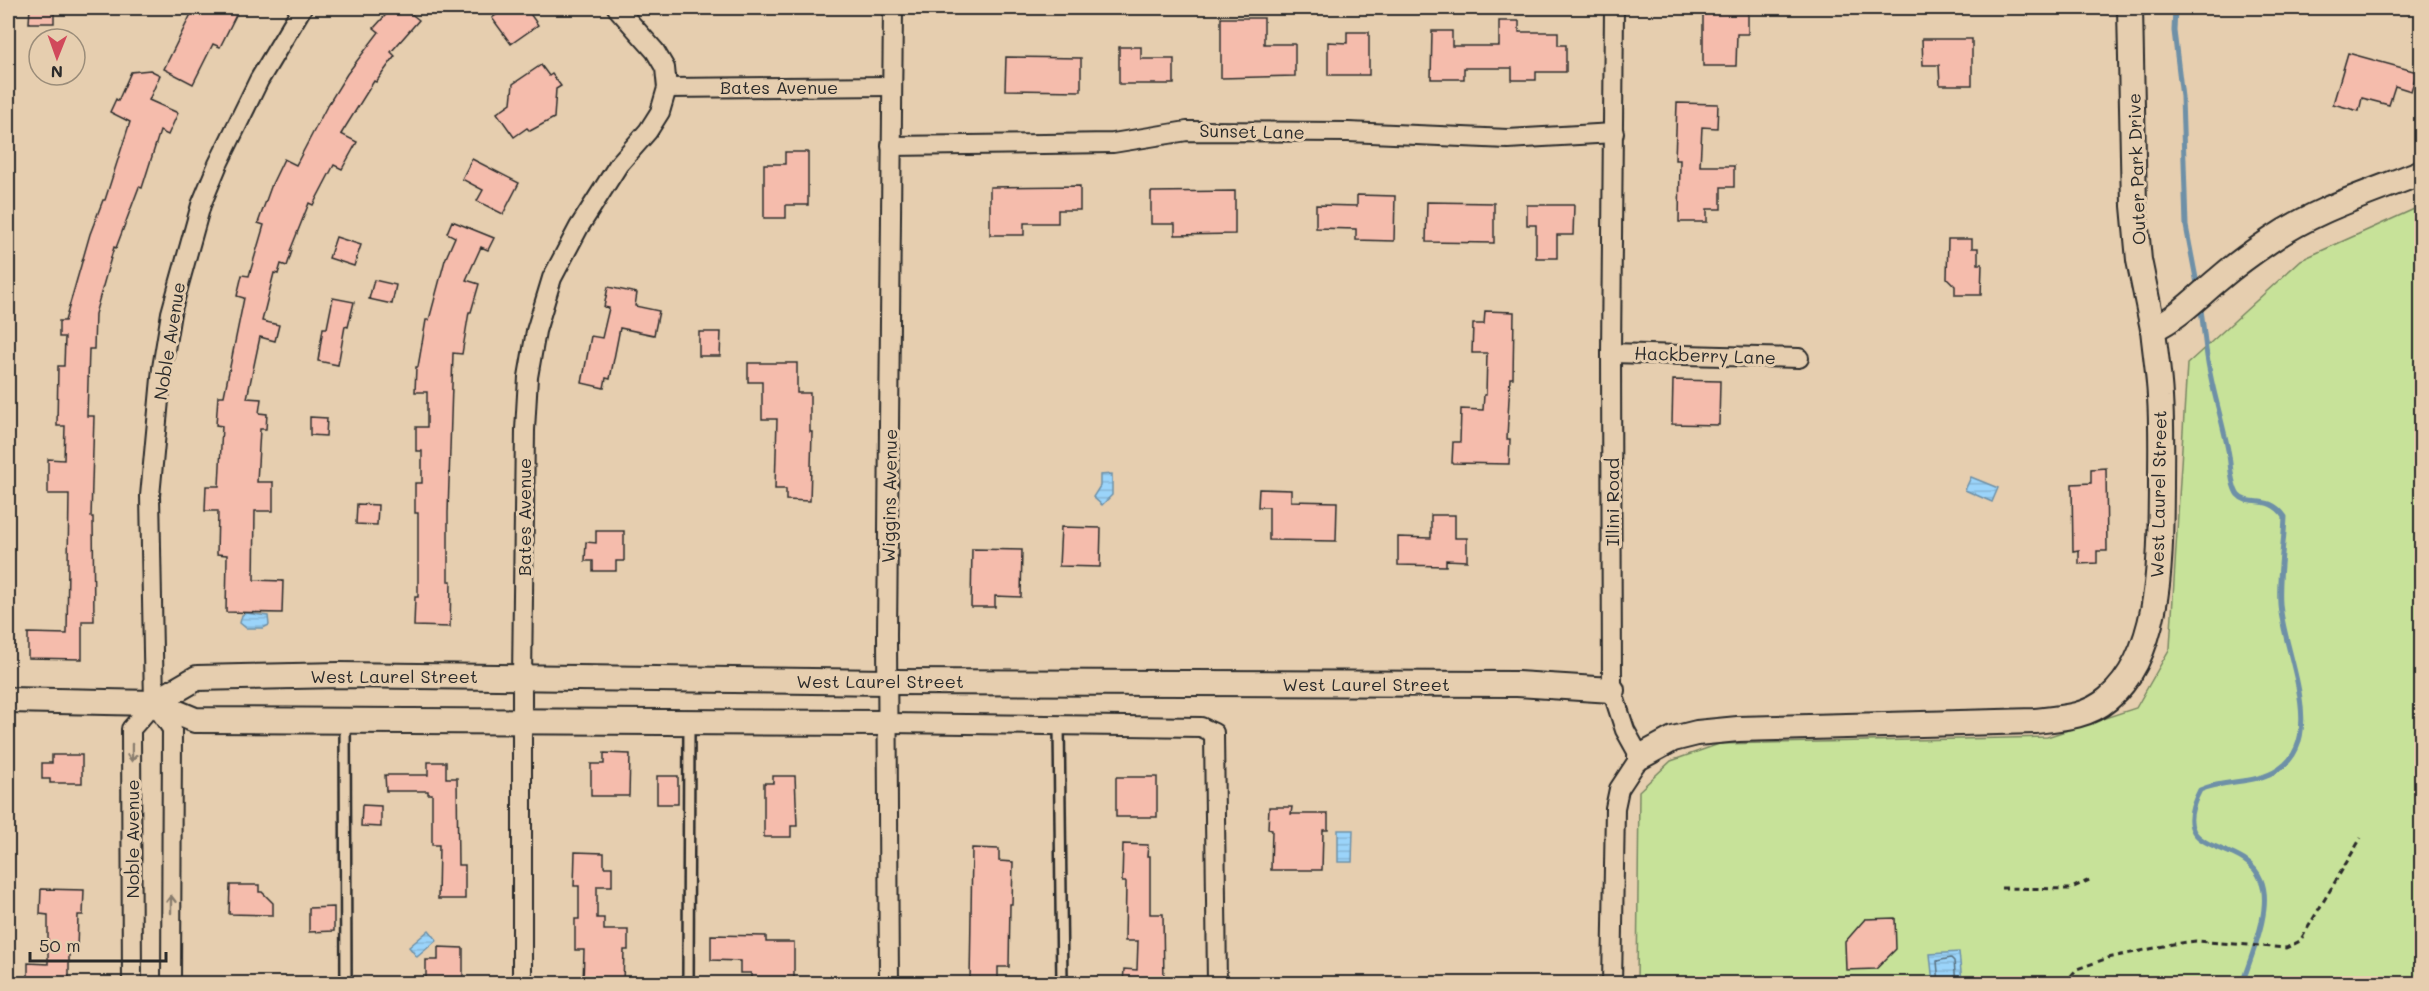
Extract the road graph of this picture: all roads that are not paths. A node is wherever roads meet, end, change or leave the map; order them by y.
1 (302, 8) edge
2 (617, 8) edge
3 (893, 8) edge
4 (1614, 8) edge
5 (2130, 8) edge
6 (892, 86) junction
7 (667, 88) junction
8 (1614, 133) junction
9 (891, 146) junction
10 (2421, 172) edge
11 (2153, 328) junction
12 (1611, 353) junction
13 (1798, 358) dead end
14 (522, 678) junction
15 (888, 682) junction
16 (1612, 690) junction
17 (8, 700) edge
18 (154, 703) junction
19 (522, 721) junction
20 (345, 722) junction
21 (689, 722) junction
22 (888, 723) junction
23 (1059, 725) junction
24 (1640, 757) junction
25 (132, 984) edge
26 (171, 984) edge
27 (346, 984) edge
28 (522, 984) edge
29 (688, 984) edge
30 (889, 984) edge
31 (1062, 984) edge
32 (1217, 984) edge
33 (1612, 984) edge

1 - 18 street, Noble Avenue
2 - 7 street
3 - 6 street, Wiggins Avenue
4 - 8 street, Illini Road
5 - 11 street, Outer Park Drive
6 - 7 street, Bates Avenue
6 - 9 street, Wiggins Avenue
7 - 14 street, Bates Avenue
8 - 9 street, Sunset Lane
8 - 12 street, Illini Road
9 - 15 street, Wiggins Avenue
10 - 11 street
11 - 24 street, West Laurel Street
12 - 13 street, Hackberry Lane
12 - 16 street, Illini Road
14 - 15 street, West Laurel Street
14 - 18 street, West Laurel Street
14 - 19 street, Bates Avenue
15 - 16 street, West Laurel Street
15 - 22 street, Wiggins Avenue
16 - 24 street, Illini Road
17 - 18 street
18 - 20 street
18 -> 25 street, Noble Avenue
26 -> 18 street
19 - 20 street
19 - 21 street
19 - 28 street, Bates Avenue
20 - 27 lane
21 - 22 street
21 - 29 lane
22 - 23 street
22 - 30 street, Wiggins Avenue
23 - 31 lane
23 - 32 street
24 - 33 street

